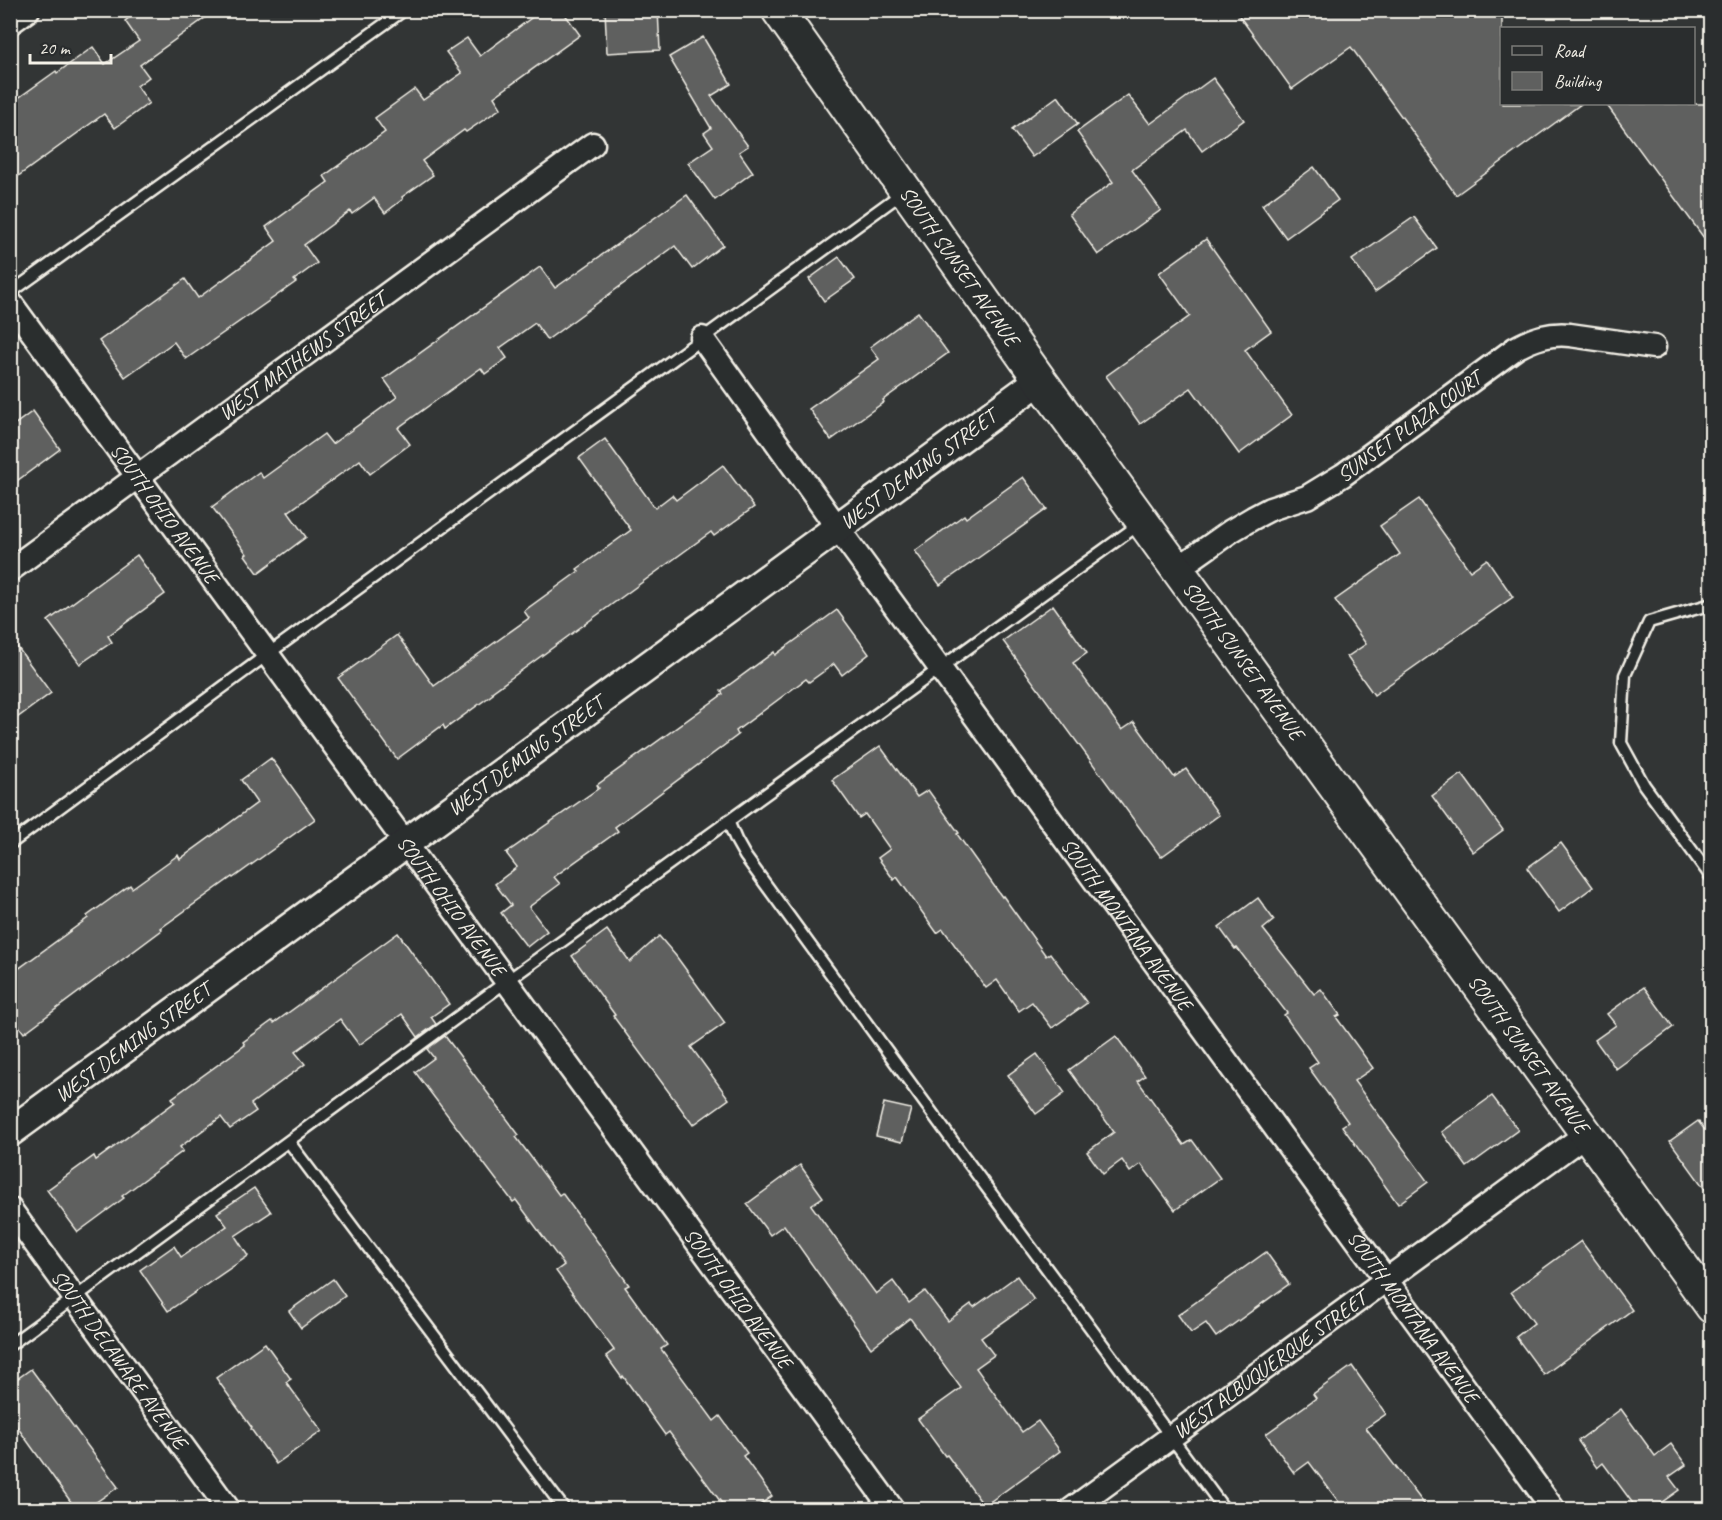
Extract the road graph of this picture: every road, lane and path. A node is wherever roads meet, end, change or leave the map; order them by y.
1 (28, 10) edge
2 (404, 10) edge
3 (778, 10) edge
4 (10, 23) edge
5 (593, 144) dead end
6 (906, 191) junction
7 (10, 293) edge
8 (10, 302) edge
9 (702, 338) junction
10 (1654, 348) dead end
11 (1040, 380) junction
12 (139, 477) junction
13 (1143, 522) junction
14 (837, 527) junction
15 (1177, 569) junction
16 (10, 570) edge
17 (1712, 604) edge
18 (268, 654) junction
19 (940, 668) junction
20 (728, 821) junction
21 (10, 843) edge
22 (406, 843) junction
23 (1712, 878) edge
24 (507, 981) junction
25 (10, 1132) edge
26 (1586, 1134) junction
27 (289, 1142) junction
28 (10, 1209) edge
29 (1386, 1280) junction
30 (75, 1298) junction
31 (1712, 1307) edge
32 (10, 1345) edge
33 (1171, 1436) junction
34 (229, 1509) edge
35 (565, 1509) edge
36 (893, 1509) edge
37 (1071, 1509) edge
38 (1225, 1509) edge
39 (1554, 1509) edge

1 - 4 street
2 - 7 lane
3 - 6 main road, SOUTH SUNSET AVENUE
5 - 12 street, WEST MATHEWS STREET
6 - 9 lane
6 - 11 main road, SOUTH SUNSET AVENUE
8 - 12 street, SOUTH OHIO AVENUE
9 - 14 street, SOUTH MONTANA AVENUE
9 - 18 lane
10 - 15 street, SUNSET PLAZA COURT
11 - 13 main road, SOUTH SUNSET AVENUE
11 - 14 street, WEST DEMING STREET
12 - 16 street, WEST MATHEWS STREET
12 - 18 street, SOUTH OHIO AVENUE
13 - 15 main road, SOUTH SUNSET AVENUE
13 - 19 lane
14 - 19 street, SOUTH MONTANA AVENUE
14 - 22 street, WEST DEMING STREET
15 - 26 main road, SOUTH SUNSET AVENUE
17 - 23 lane
18 - 21 lane
18 - 22 street, SOUTH OHIO AVENUE
19 - 20 lane
19 - 29 street, SOUTH MONTANA AVENUE
20 - 24 lane
20 - 33 lane
22 - 24 street, SOUTH OHIO AVENUE
22 - 25 street, WEST DEMING STREET
24 - 27 lane
24 - 36 street, SOUTH OHIO AVENUE
26 - 29 street, WEST ALBUQUERQUE STREET
26 - 31 main road, SOUTH SUNSET AVENUE
27 - 30 lane
27 - 35 lane
28 - 30 street, SOUTH DELAWARE AVENUE
29 - 33 street, WEST ALBUQUERQUE STREET
29 - 39 street, SOUTH MONTANA AVENUE
30 - 32 lane
30 - 34 street, SOUTH DELAWARE AVENUE
33 - 37 street, WEST ALBUQUERQUE STREET
33 - 38 lane

